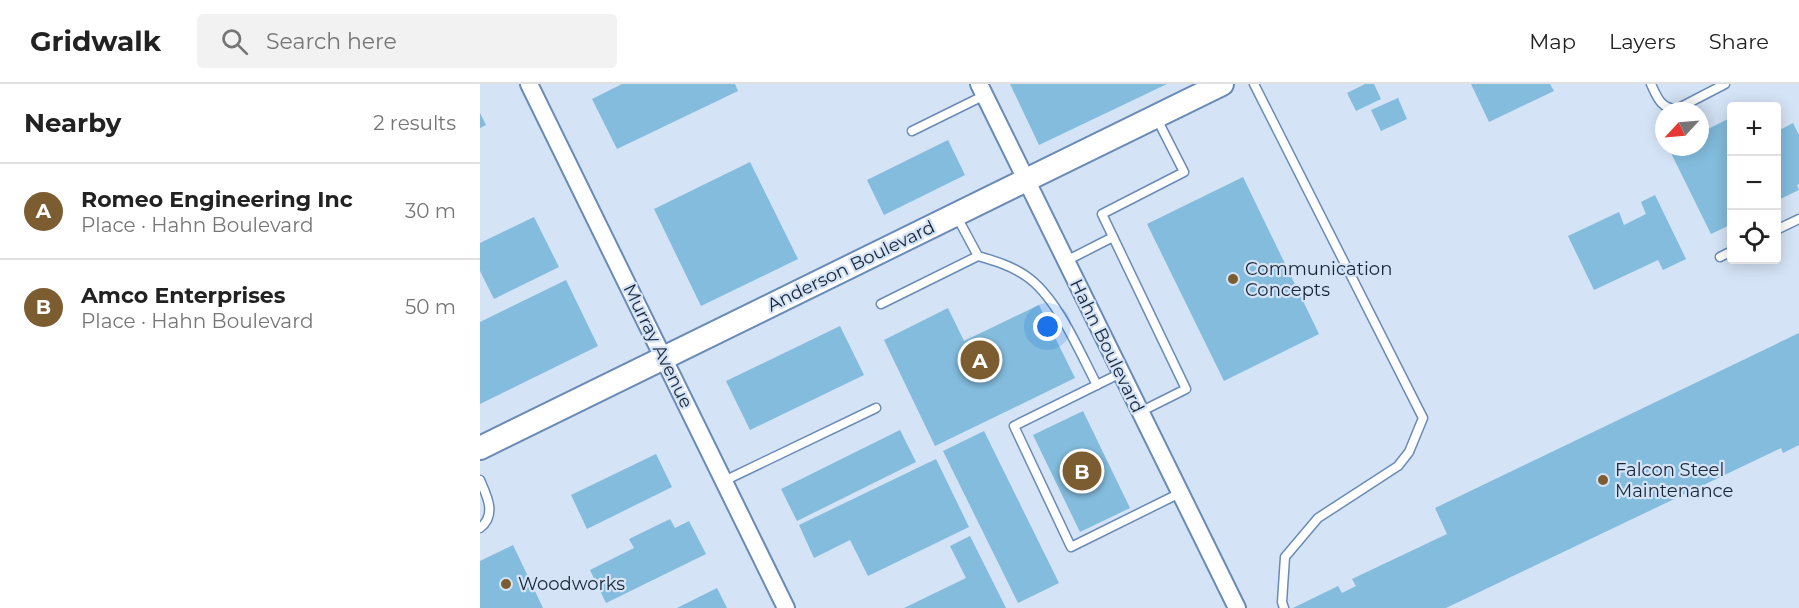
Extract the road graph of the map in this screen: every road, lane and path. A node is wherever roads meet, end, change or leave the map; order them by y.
1 (529, 84) edge
2 (1222, 84) edge
3 (1254, 84) edge
4 (1651, 84) edge
5 (1725, 84) edge
6 (982, 89) edge
7 (1156, 117) junction
8 (912, 130) dead end
9 (1025, 180) junction
10 (955, 214) junction
11 (1799, 219) edge
12 (1781, 228) edge
13 (1113, 237) junction
14 (1727, 253) edge
15 (978, 256) junction
16 (1720, 257) dead end
17 (1065, 261) junction
18 (880, 304) dead end
19 (664, 358) junction
20 (1121, 373) junction
21 (1097, 385) junction
22 (876, 408) dead end
23 (1140, 412) junction
24 (480, 448) edge
25 (480, 480) edge
26 (724, 481) junction
27 (1180, 493) junction
28 (480, 528) edge
29 (786, 608) edge
30 (1237, 608) edge
31 (1284, 608) edge

1 - 19 street, Murray Avenue
2 - 7 street, Anderson Boulevard
3 - 31 lane
4 - 5 lane
6 - 8 lane
6 - 9 street, Hahn Boulevard
7 - 9 street, Anderson Boulevard
7 - 13 lane
9 - 10 street, Anderson Boulevard
9 - 17 street, Hahn Boulevard
10 - 15 lane
10 - 19 street, Anderson Boulevard
11 - 12 lane
13 - 17 lane
13 - 23 lane
14 - 16 lane
15 - 18 lane
15 - 21 lane
17 - 20 street, Hahn Boulevard
19 - 24 street, Anderson Boulevard
19 - 26 street, Murray Avenue
20 - 21 lane
20 - 23 street, Hahn Boulevard
21 - 27 lane
22 - 26 lane
23 - 27 street, Hahn Boulevard
25 - 28 lane
26 - 29 street, Murray Avenue
27 - 30 street, Hahn Boulevard

